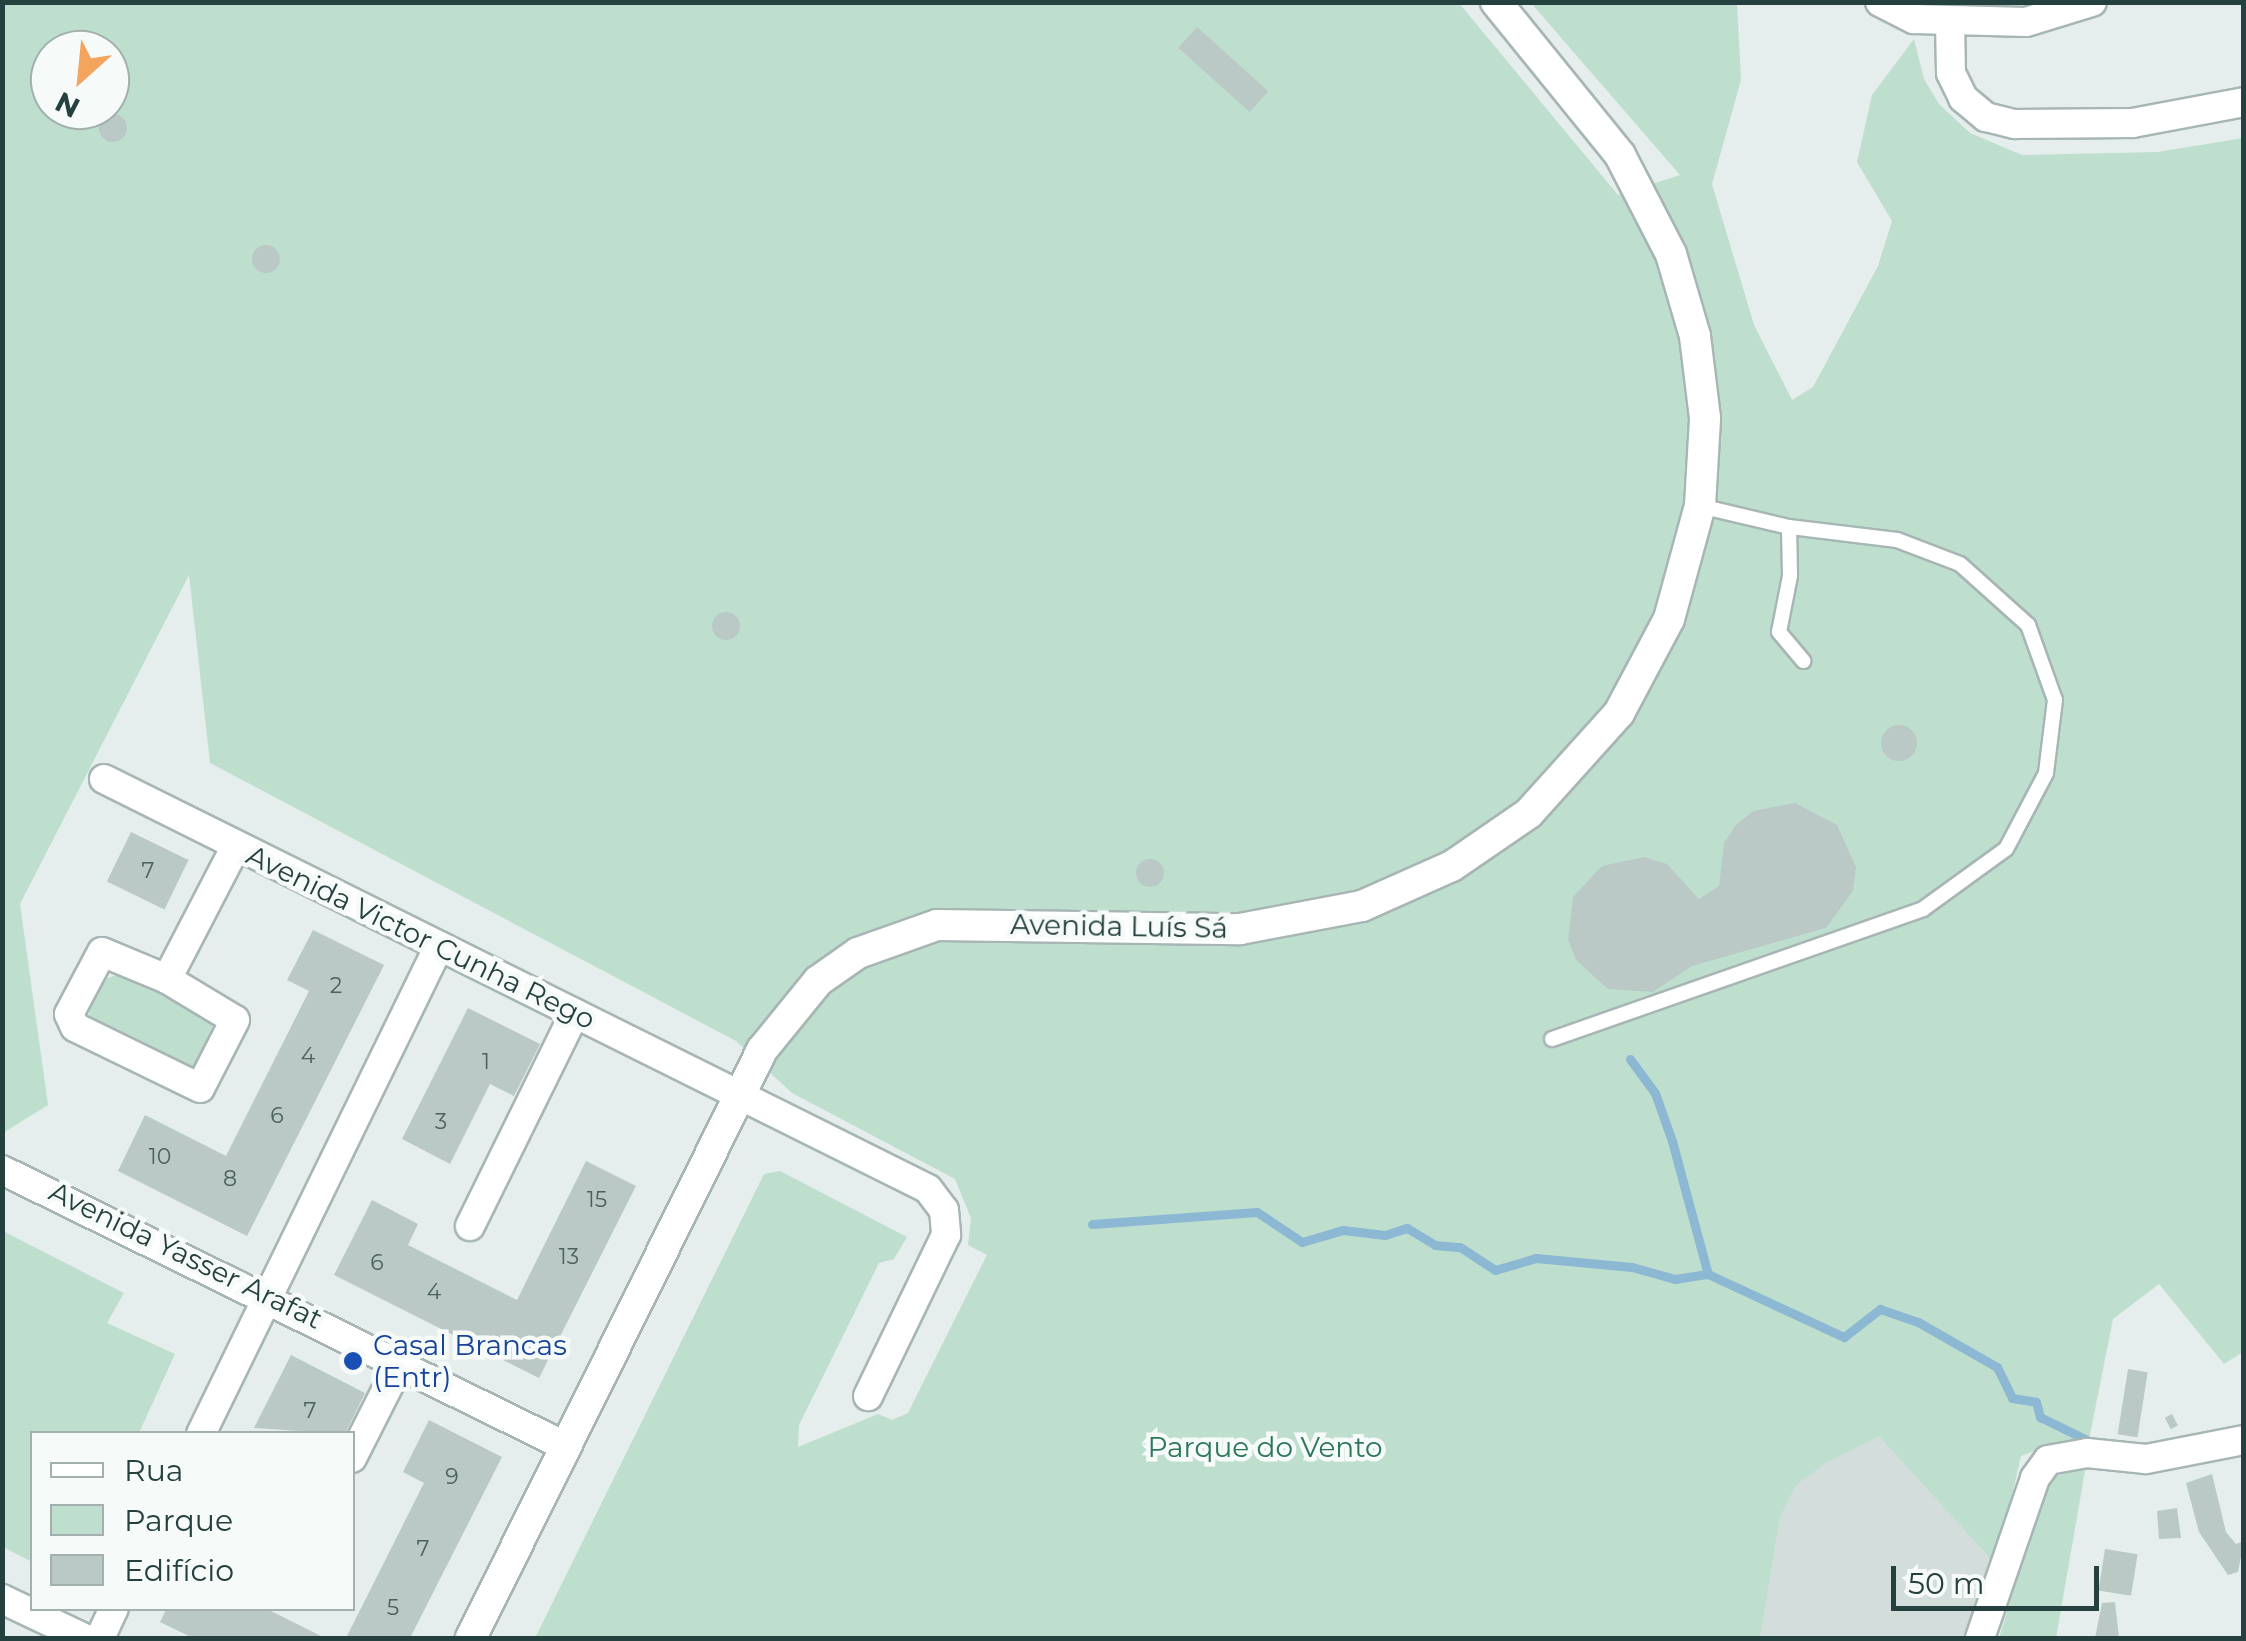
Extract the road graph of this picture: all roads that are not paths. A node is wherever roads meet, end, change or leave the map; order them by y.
1 (1496, 2) edge
2 (1880, 2) edge
3 (2092, 2) edge
4 (1950, 21) junction
5 (2244, 102) edge
6 (1700, 506) junction
7 (1789, 527) junction
8 (1803, 661) dead end
9 (104, 780) dead end
10 (236, 846) junction
11 (439, 946) junction
12 (167, 979) junction
13 (575, 1013) junction
14 (1552, 1039) dead end
15 (738, 1095) junction
16 (12, 1172) edge
17 (470, 1226) dead end
18 (269, 1296) junction
19 (400, 1363) junction
20 (868, 1396) dead end
21 (202, 1431) edge
22 (2244, 1440) edge
23 (564, 1446) junction
24 (355, 1452) edge
25 (2, 1599) edge
26 (113, 1611) edge
27 (53, 1632) edge
28 (84, 1638) edge
29 (100, 1638) edge
30 (471, 1638) edge
31 (1980, 1638) edge

1 - 6 street, Avenida Luís Sá
2 - 4 street
3 - 4 street
4 - 5 street
6 - 7 lane
6 - 15 street, Avenida Luís Sá
7 - 8 lane
7 - 14 lane
9 - 10 street, Avenida Victor Cunha Rego
10 - 11 street, Avenida Victor Cunha Rego
10 - 12 street
11 - 13 street, Avenida Victor Cunha Rego
11 - 18 street
12 - 12 street
13 - 15 street, Avenida Victor Cunha Rego
13 - 17 street
15 - 20 street, Avenida Victor Cunha Rego
15 - 23 street, Avenida Luís Sá
16 - 18 street, Avenida Yasser Arafat
18 - 19 street, Avenida Yasser Arafat
18 - 21 street
19 - 23 street, Avenida Yasser Arafat
19 - 24 street
22 - 31 street
23 - 30 street, Avenida Luís Sá
25 - 27 street
26 - 29 street
27 - 28 street

